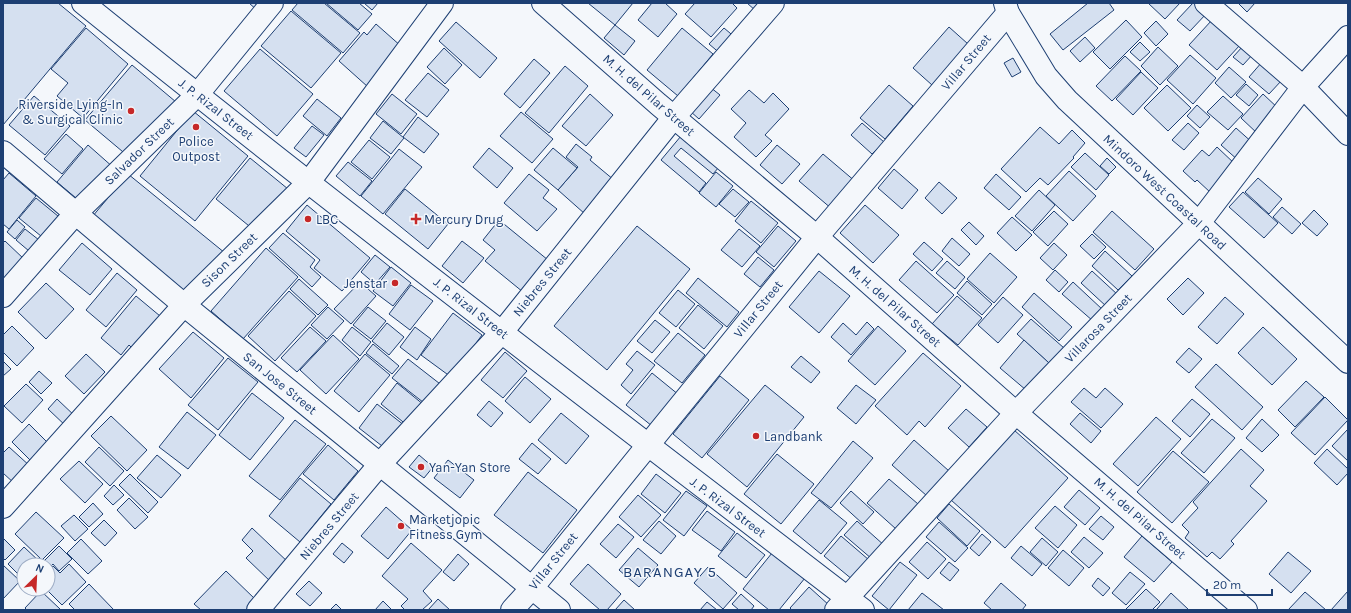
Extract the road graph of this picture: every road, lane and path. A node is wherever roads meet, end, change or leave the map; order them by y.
1 (272, 3) edge
2 (442, 3) edge
3 (543, 3) edge
4 (773, 3) edge
5 (1206, 3) edge
6 (92, 6) edge
7 (1006, 8) edge
8 (1348, 37) edge
9 (1303, 87) junction
10 (197, 95) junction
11 (674, 117) junction
12 (1348, 134) edge
13 (3, 152) edge
14 (309, 182) junction
15 (75, 214) junction
16 (1199, 223) junction
17 (817, 237) junction
18 (3, 296) edge
19 (184, 305) junction
20 (502, 332) junction
21 (1348, 362) edge
22 (1016, 412) junction
23 (647, 445) junction
24 (380, 464) junction
25 (3, 507) edge
26 (532, 588) junction
27 (849, 606) edge
28 (258, 610) edge
29 (512, 610) edge
30 (559, 610) edge
31 (1246, 610) edge

1 - 10 street, Salvador Street
2 - 14 street, Sison Street
3 - 11 street, M. H. del Pilar Street
4 - 11 street, Niebres Street
5 - 9 street
6 - 10 street, J. P. Rizal Street
7 - 16 street, Mindoro West Coastal Road
7 - 17 street, Villar Street
8 - 9 street, Villarosa Street
9 - 12 street
9 - 16 street, Villarosa Street
10 - 14 street, J. P. Rizal Street
10 - 15 street, Salvador Street
11 - 17 street, M. H. del Pilar Street
11 - 20 street, Niebres Street
13 - 15 street, San Jose Street
14 - 19 street, Sison Street
14 - 20 street, J. P. Rizal Street
15 - 18 street, Salvador Street
15 - 19 street, San Jose Street
16 - 21 street, Mindoro West Coastal Road
16 - 22 street, Villarosa Street
17 - 22 street, M. H. del Pilar Street
17 - 23 street, Villar Street
19 - 24 street, San Jose Street
19 - 25 street, Sison Street
20 - 23 street, J. P. Rizal Street
20 - 24 street, Niebres Street
22 - 27 street, Villarosa Street
22 - 31 street, M. H. del Pilar Street
23 - 26 street, Villar Street
23 - 27 street, J. P. Rizal Street
24 - 26 street, San Jose Street
24 - 28 street, Niebres Street
26 - 29 street, Villar Street
26 - 30 street, San Jose Street

